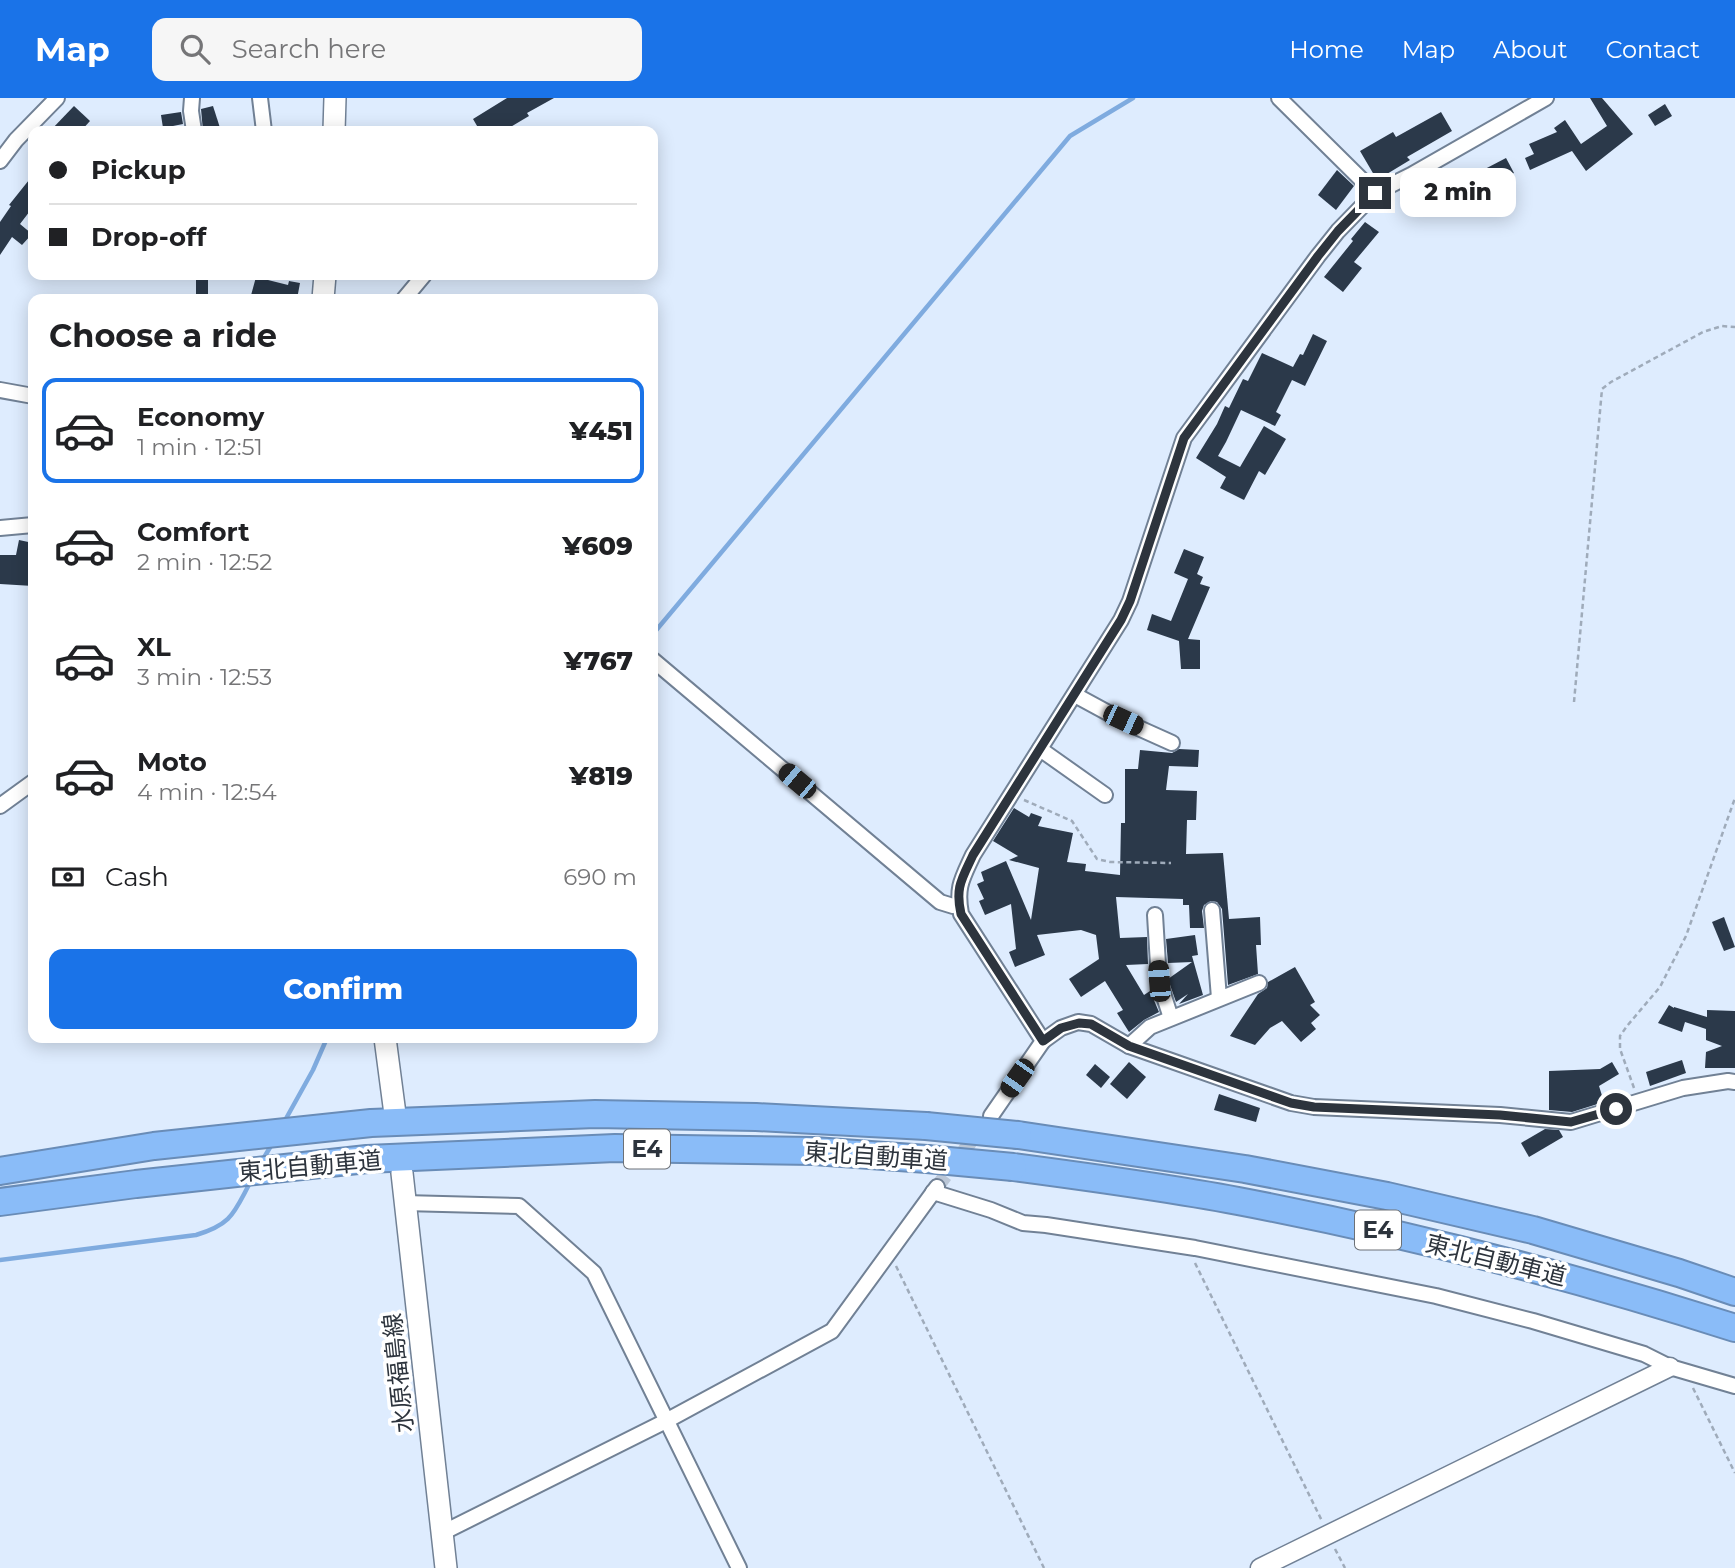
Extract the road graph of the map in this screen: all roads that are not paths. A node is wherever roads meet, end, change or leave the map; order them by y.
1 (57, 98) edge
2 (192, 98) edge
3 (260, 98) edge
4 (335, 98) edge
5 (1279, 98) edge
6 (1546, 98) edge
7 (29, 126) edge
8 (193, 126) edge
9 (263, 126) edge
10 (334, 126) edge
11 (28, 127) edge
12 (0, 161) edge
13 (1375, 193) junction
14 (420, 280) edge
15 (408, 294) edge
16 (0, 390) edge
17 (28, 395) edge
18 (28, 525) edge
19 (0, 528) edge
20 (658, 664) edge
21 (1075, 695) junction
22 (1172, 743) dead end
23 (1040, 750) junction
24 (28, 786) edge
25 (1105, 795) dead end
26 (0, 806) edge
27 (959, 903) junction
28 (1212, 910) dead end
29 (1155, 915) dead end
30 (1258, 983) dead end
31 (1219, 998) junction
32 (1171, 1018) junction
33 (1043, 1041) junction
34 (385, 1043) edge
35 (1129, 1046) junction
36 (1735, 1082) edge
37 (991, 1116) tunnel mouth
38 (383, 1119) junction
39 (0, 1171) edge
40 (402, 1173) dead end
41 (0, 1202) edge
42 (404, 1203) junction
43 (1735, 1292) edge
44 (1735, 1328) edge
45 (1670, 1367) junction
46 (1735, 1386) edge
47 (666, 1421) junction
48 (442, 1534) junction
49 (446, 1568) edge
50 (739, 1568) edge
51 (1260, 1568) edge

1 - 7 street
2 - 8 street
3 - 9 street
4 - 10 main road
5 - 13 street
6 - 13 street
11 - 12 street
13 - 21 street
14 - 15 street
16 - 17 street
18 - 19 street
20 - 27 street
21 - 22 street
21 - 23 street
23 - 25 street
23 - 27 street
24 - 26 street
27 - 33 street
28 - 31 street
29 - 32 street
30 - 31 street
31 - 32 street
32 - 35 street
33 - 35 street
33 - 37 street
34 - 38 main road
35 - 36 street
38 - 39 highway, 東北自動車道 / E4
38 - 43 highway, 東北自動車道 / E4, bridge
40 - 42 main road, 水原福島線
41 - 44 highway, 東北自動車道 / E4, bridge
42 - 47 street
42 - 48 main road, 水原福島線
45 - 46 street
45 - 47 street
45 - 51 street
47 - 48 street
47 - 50 street
48 - 49 main road, 水原福島線

